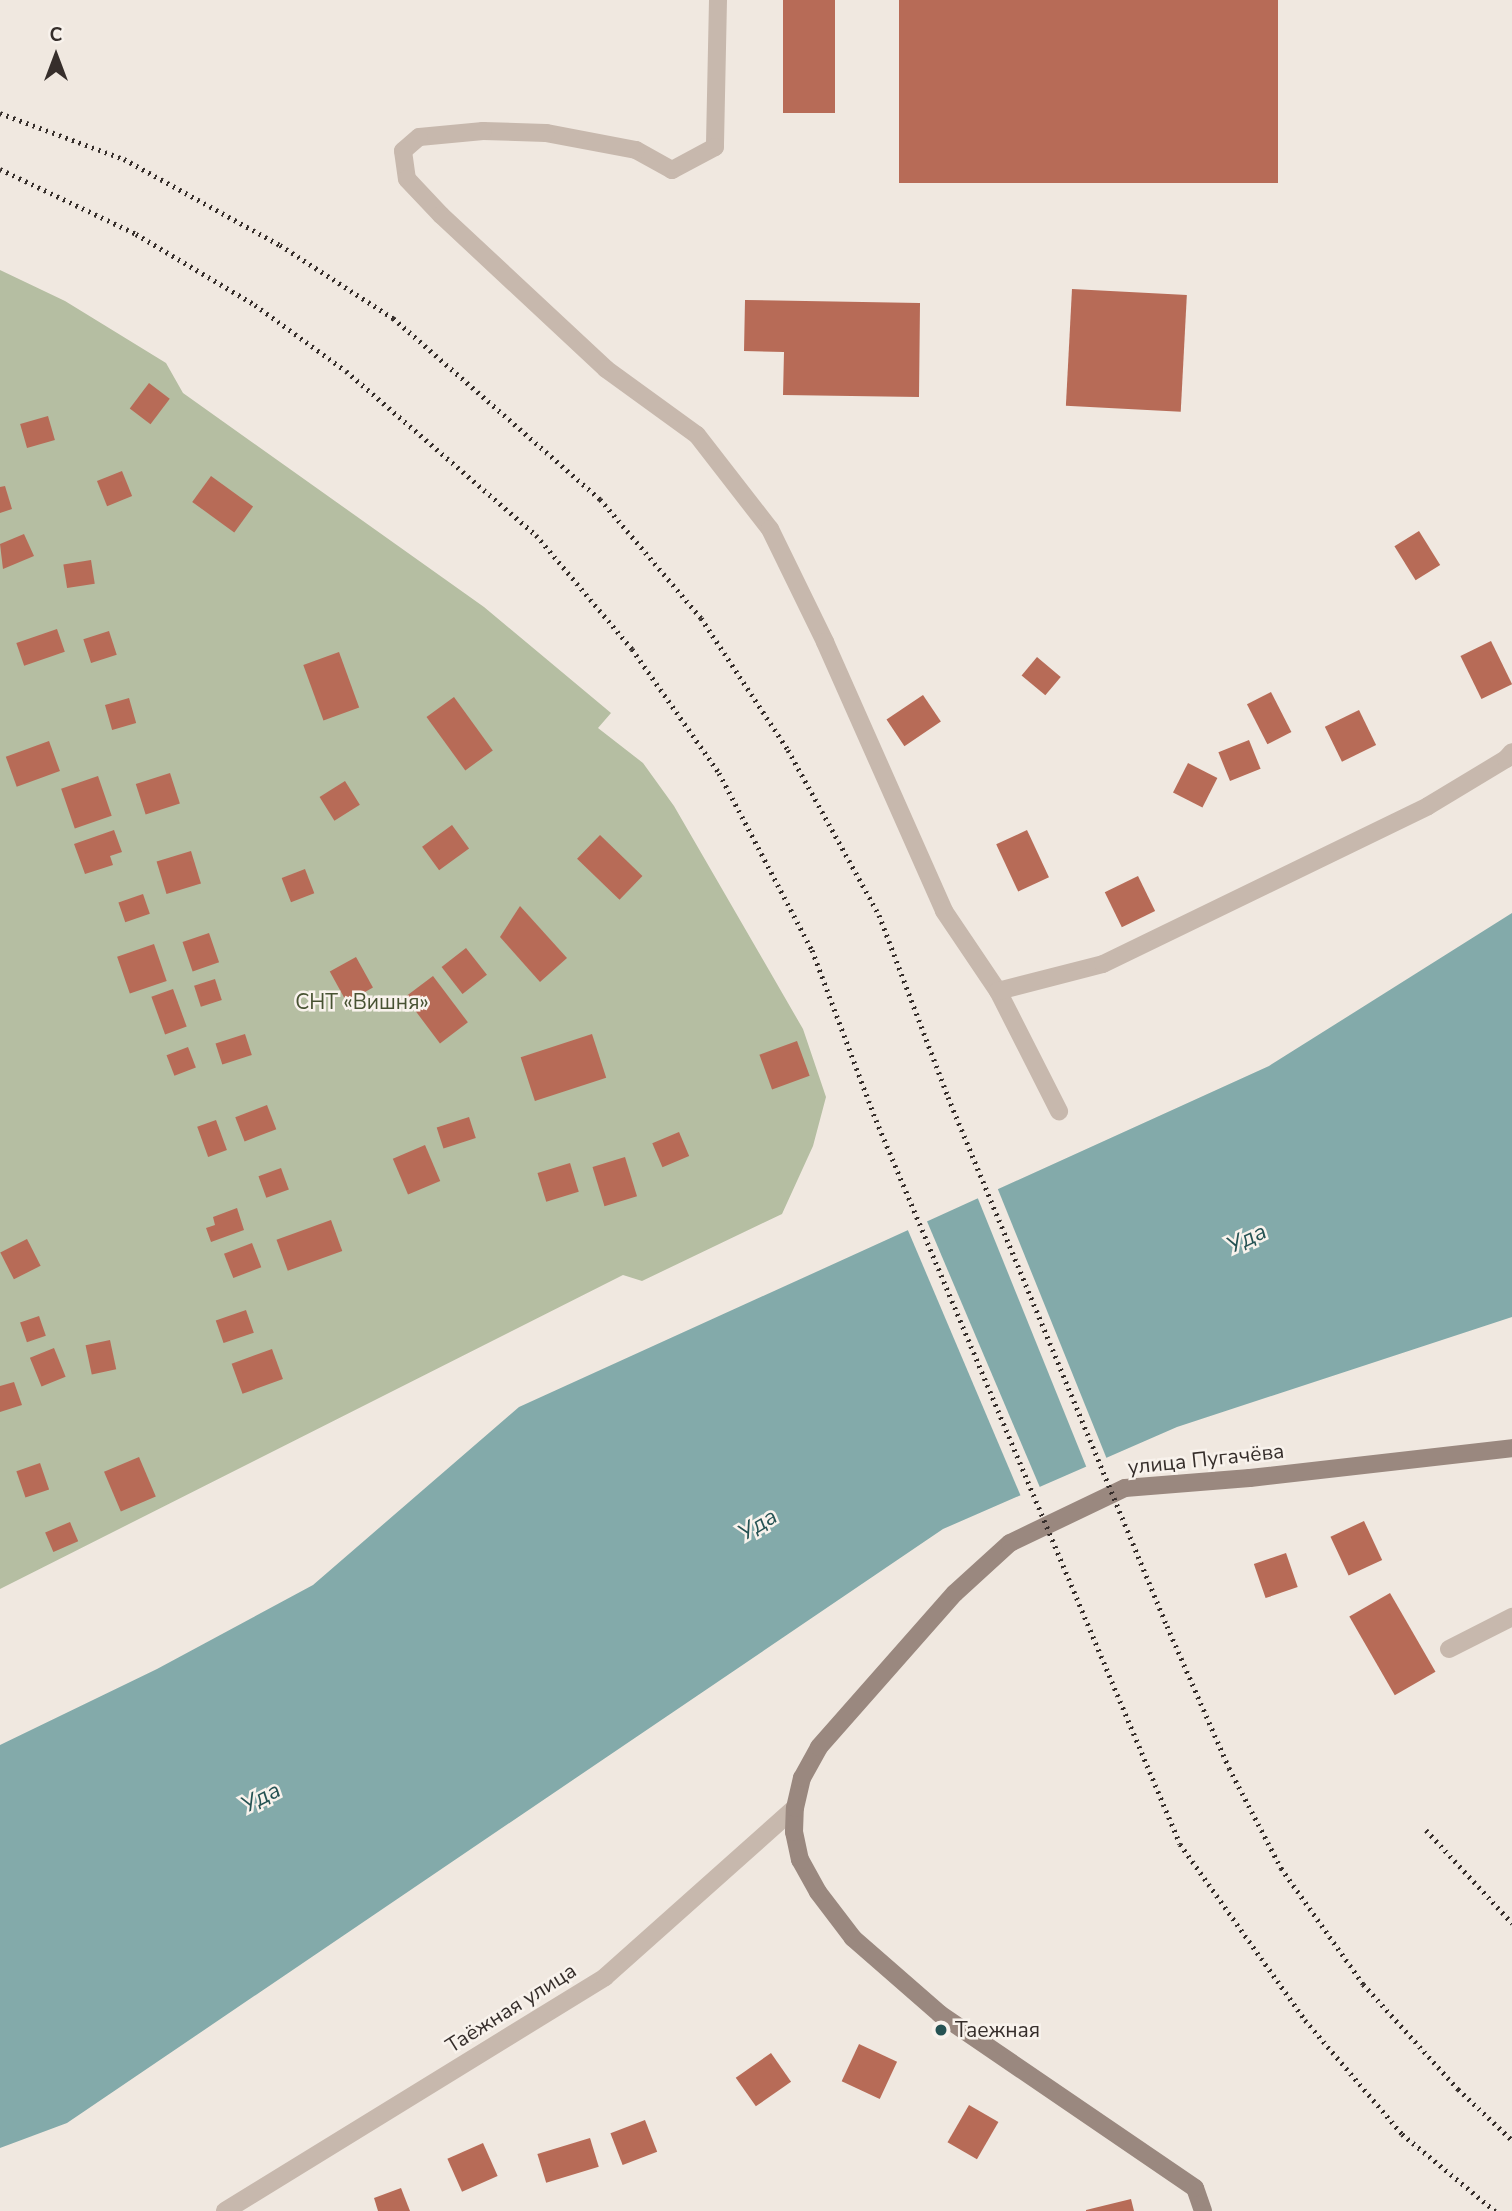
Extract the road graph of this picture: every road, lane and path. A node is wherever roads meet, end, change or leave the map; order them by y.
1 (718, 0) edge
2 (1512, 752) edge
3 (998, 991) junction
4 (1059, 1111) dead end
5 (1512, 1448) edge
6 (1512, 1617) edge
7 (1449, 1649) dead end
8 (795, 1808) junction
9 (225, 2211) edge
10 (1203, 2211) edge

1 - 3 street
2 - 3 street
3 - 4 street
5 - 8 street, улица Пугачёва
6 - 7 street
8 - 9 street, Таёжная улица
8 - 10 street, улица Пугачёва

